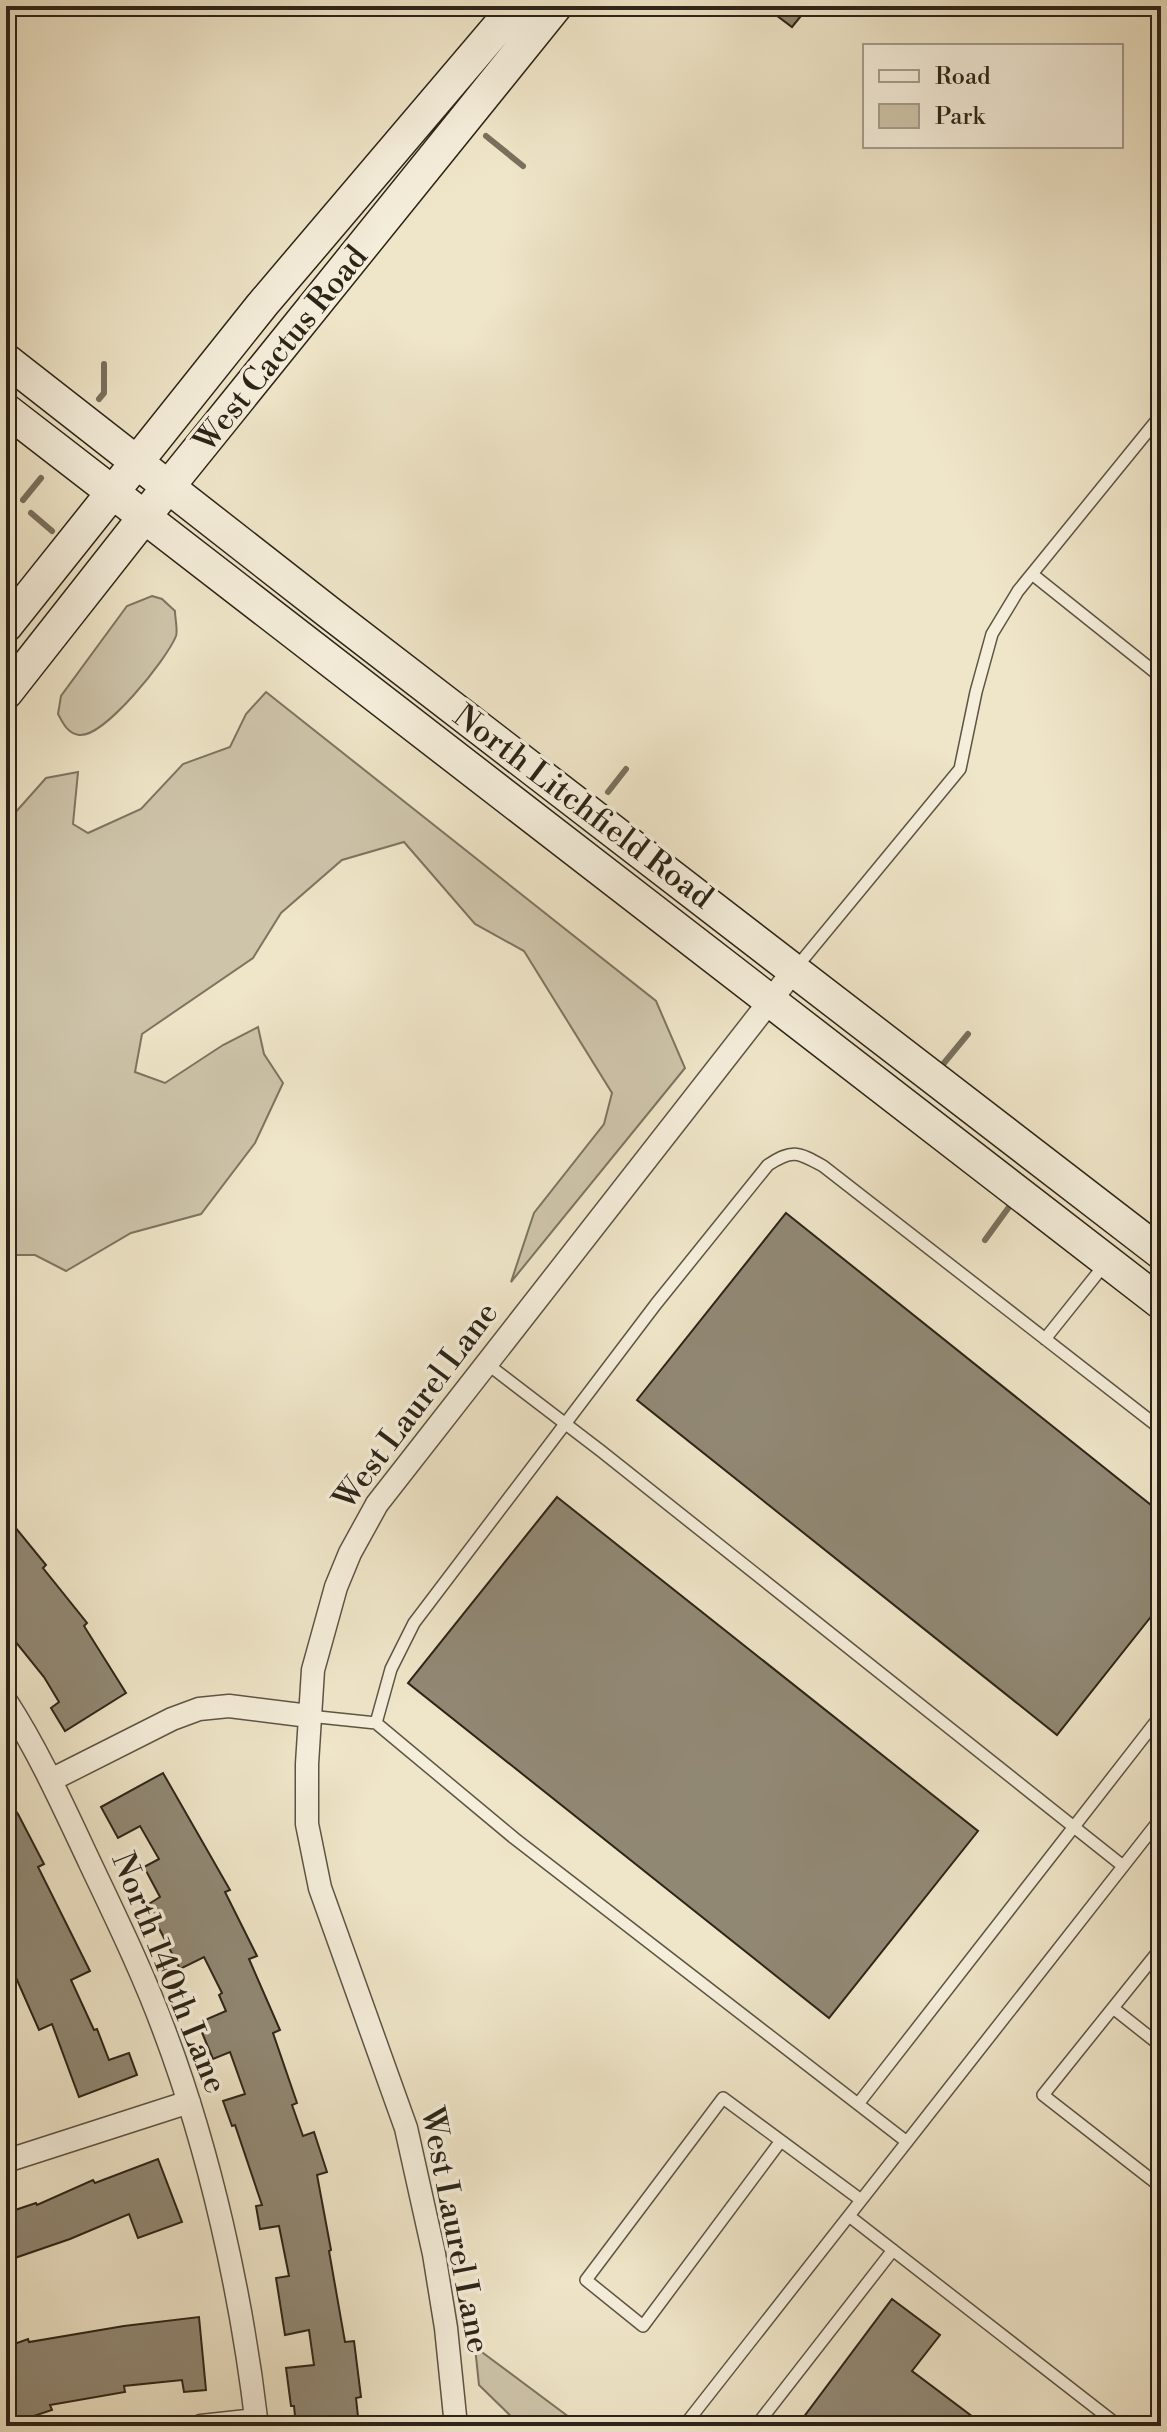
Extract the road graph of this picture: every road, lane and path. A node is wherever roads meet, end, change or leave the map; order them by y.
1 (516, 6) edge
2 (556, 6) edge
3 (6, 360) edge
4 (6, 410) edge
5 (1161, 415) edge
6 (136, 462) junction
7 (168, 487) junction
8 (112, 493) junction
9 (144, 517) junction
10 (1032, 574) junction
11 (6, 626) edge
12 (1161, 677) edge
13 (6, 693) edge
14 (795, 969) junction
15 (771, 1000) junction
16 (1161, 1253) edge
17 (1107, 1261) junction
18 (1161, 1303) edge
19 (1045, 1339) junction
20 (486, 1363) junction
21 (564, 1424) junction
22 (1161, 1429) edge
23 (6, 1701) edge
24 (1161, 1715) edge
25 (309, 1716) junction
26 (376, 1723) junction
27 (51, 1780) junction
28 (1161, 1818) edge
29 (1075, 1826) junction
30 (1123, 1866) junction
31 (1161, 1948) edge
32 (1113, 2008) junction
33 (1161, 2046) edge
34 (189, 2102) junction
35 (858, 2104) junction
36 (780, 2142) junction
37 (907, 2142) junction
38 (6, 2161) edge
39 (1161, 2187) edge
40 (861, 2200) junction
41 (849, 2216) junction
42 (893, 2250) junction
43 (256, 2423) edge
44 (201, 2426) edge
45 (456, 2426) edge
46 (684, 2426) edge
47 (756, 2426) edge
48 (1119, 2426) edge

1 - 6 main road, West Cactus Road
2 - 7 main road, West Cactus Road
3 - 6 main road, North Litchfield Road
4 - 8 main road, North Litchfield Road
5 - 10 lane
6 - 7 main road, North Litchfield Road
6 - 8 main road, West Cactus Road
7 - 9 main road, West Cactus Road
7 - 14 main road, North Litchfield Road
8 - 9 main road, North Litchfield Road
8 - 11 main road, West Cactus Road
9 - 13 main road, West Cactus Road
9 - 15 main road, North Litchfield Road
10 - 12 lane
10 - 14 lane
14 - 15 street, West Laurel Lane
14 - 16 main road, North Litchfield Road
15 - 17 main road, North Litchfield Road
15 - 20 street, West Laurel Lane
17 - 18 main road, North Litchfield Road
17 - 19 lane
19 - 21 lane
19 - 22 lane
20 - 21 lane
20 - 25 street, West Laurel Lane
21 - 26 lane
21 - 29 lane
23 - 27 street, North 140th Lane
24 - 29 lane
25 - 26 lane
25 - 27 street
25 - 45 street, West Laurel Lane
26 - 35 lane
27 - 34 street, North 140th Lane
28 - 30 lane
29 - 30 lane
29 - 35 lane
30 - 37 lane
31 - 32 lane
32 - 33 lane
32 - 39 lane
34 - 38 street
34 - 43 street, North 140th Lane
35 - 37 lane
36 - 36 lane
36 - 40 lane
37 - 40 lane
40 - 41 lane
41 - 42 lane
41 - 46 lane
42 - 47 lane
42 - 48 lane
43 - 44 street

